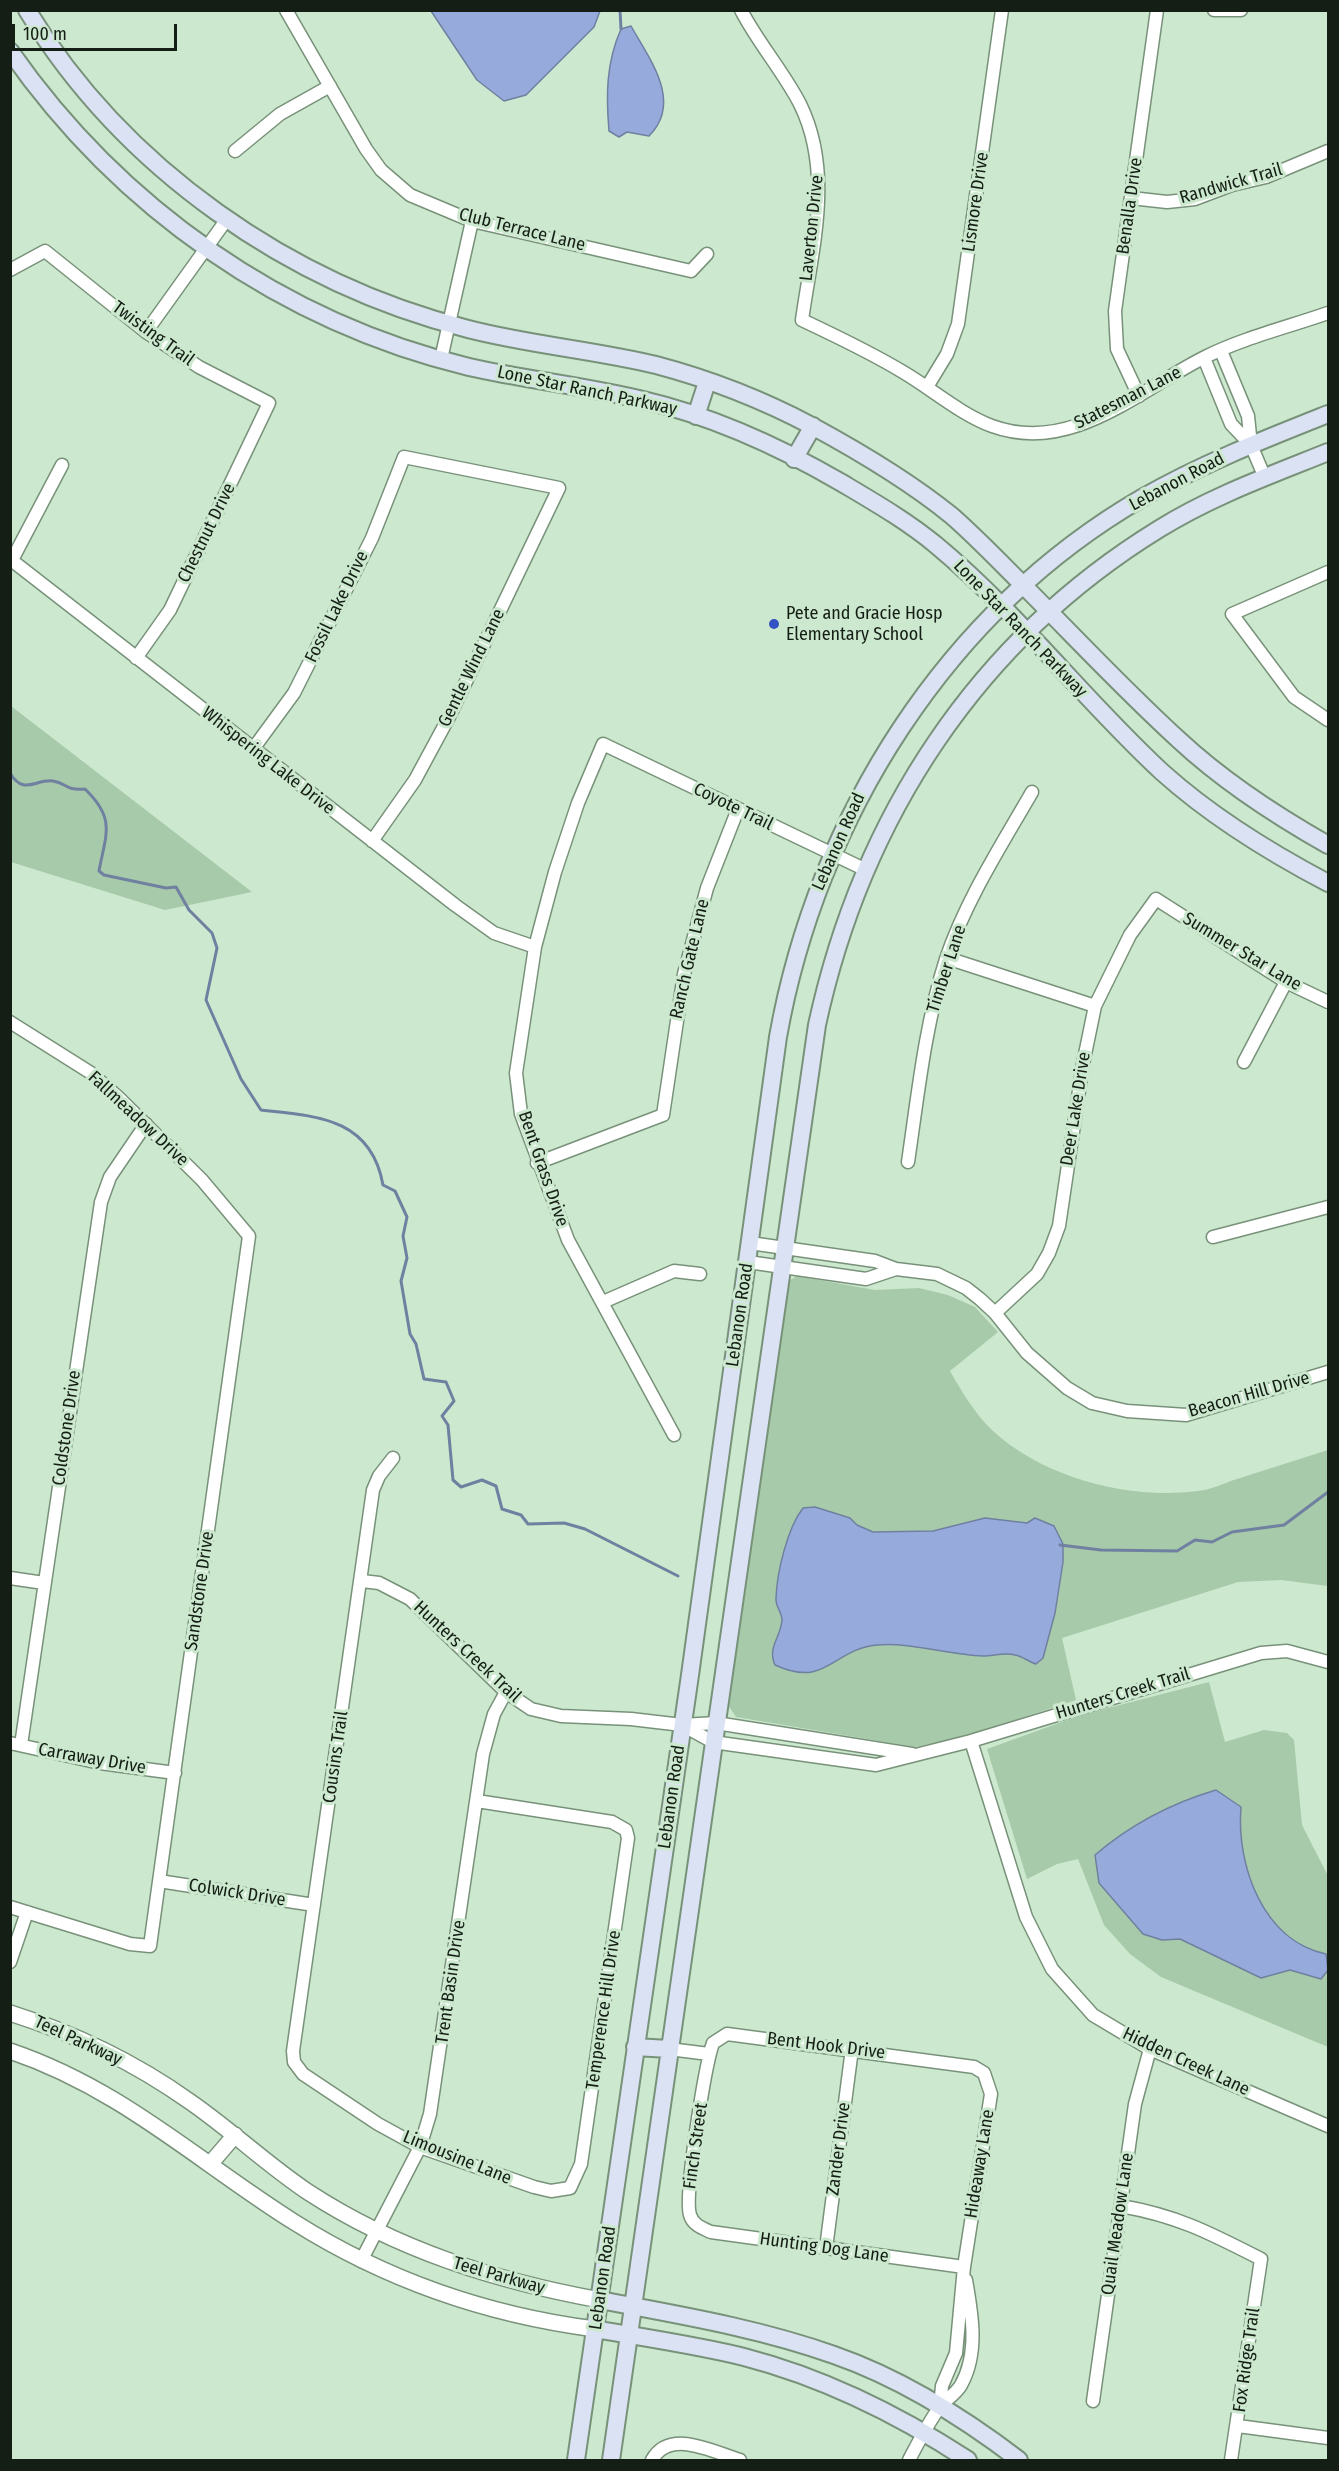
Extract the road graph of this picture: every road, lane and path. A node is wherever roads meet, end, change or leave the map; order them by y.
1 (27, 10) edge
2 (286, 10) edge
3 (741, 10) edge
4 (1002, 10) edge
5 (1157, 10) edge
6 (1214, 10) edge
7 (1241, 10) edge
8 (10, 51) edge
9 (330, 86) junction
10 (235, 151) dead end
11 (1329, 151) edge
12 (1131, 198) junction
13 (227, 219) junction
14 (472, 221) junction
15 (205, 249) junction
16 (706, 254) dead end
17 (10, 270) edge
18 (1329, 313) edge
19 (802, 320) joint
20 (449, 324) junction
21 (146, 332) junction
22 (1221, 351) junction
23 (1204, 358) junction
24 (441, 359) junction
25 (707, 382) junction
26 (927, 387) junction
27 (1139, 396) junction
28 (269, 403) joint
29 (1329, 414) edge
30 (696, 416) junction
31 (813, 426) junction
32 (1251, 445) junction
33 (1329, 452) edge
34 (404, 457) joint
35 (794, 459) junction
36 (62, 465) dead end
37 (1265, 478) junction
38 (11, 560) edge
39 (1329, 572) edge
40 (1024, 586) junction
41 (1001, 608) junction
42 (1048, 610) junction
43 (1025, 633) junction
44 (136, 658) junction
45 (1329, 720) edge
46 (603, 744) joint
47 (253, 749) junction
48 (1032, 792) dead end
49 (738, 809) junction
50 (372, 841) junction
51 (1329, 845) edge
52 (831, 854) junction
53 (864, 870) junction
54 (1329, 883) edge
55 (1156, 899) joint
56 (535, 947) junction
57 (947, 958) junction
58 (1286, 982) junction
59 (1329, 1002) edge
60 (1095, 1006) junction
61 (10, 1022) edge
62 (1244, 1062) dead end
63 (146, 1124) junction
64 (908, 1162) dead end
65 (537, 1163) junction
66 (1329, 1207) edge
67 (249, 1236) joint
68 (1213, 1237) dead end
69 (750, 1243) junction
70 (786, 1248) junction
71 (748, 1262) junction
72 (783, 1267) junction
73 (896, 1269) junction
74 (699, 1274) dead end
75 (603, 1302) junction
76 (995, 1313) junction
77 (1329, 1372) edge
78 (674, 1435) dead end
79 (393, 1458) dead end
80 (10, 1578) edge
81 (362, 1581) junction
82 (44, 1583) junction
83 (1329, 1662) edge
84 (506, 1692) junction
85 (716, 1724) junction
86 (682, 1725) junction
87 (971, 1741) junction
88 (713, 1742) junction
89 (16, 1744) edge
90 (919, 1755) junction
91 (175, 1773) junction
92 (477, 1801) junction
93 (159, 1881) junction
94 (314, 1905) junction
95 (10, 1907) edge
96 (27, 1912) junction
97 (10, 1962) edge
98 (10, 2013) edge
99 (635, 2047) junction
100 (669, 2049) junction
101 (852, 2049) junction
102 (1150, 2049) junction
103 (10, 2051) edge
104 (709, 2054) junction
105 (294, 2062) joint
106 (974, 2067) joint
107 (1329, 2126) edge
108 (235, 2135) junction
109 (420, 2146) junction
110 (211, 2163) junction
111 (570, 2188) joint
112 (1121, 2206) junction
113 (690, 2216) joint
114 (378, 2231) junction
115 (826, 2248) junction
116 (361, 2261) junction
117 (964, 2267) junction
118 (600, 2300) junction
119 (634, 2306) junction
120 (595, 2329) junction
121 (630, 2335) junction
122 (1093, 2401) dead end
123 (940, 2407) junction
124 (1238, 2426) junction
125 (925, 2432) junction
126 (1329, 2438) edge
127 (576, 2460) edge
128 (611, 2460) edge
129 (652, 2460) edge
130 (740, 2460) edge
131 (909, 2460) edge
132 (968, 2460) edge
133 (1019, 2460) edge
134 (1231, 2460) edge

1 - 13 main road, Lone Star Ranch Parkway
2 - 9 street, Club Terrace Lane
3 - 19 street, Laverton Drive
4 - 26 street, Lismore Drive
5 - 12 street, Benalla Drive
6 - 7 street
8 - 15 main road, Lone Star Ranch Parkway
9 - 10 street
9 - 14 street, Club Terrace Lane
11 - 12 street, Randwick Trail
12 - 27 street, Benalla Drive
13 - 15 street
13 - 20 main road, Lone Star Ranch Parkway
14 - 16 street, Club Terrace Lane
14 - 20 street
15 - 21 street
15 - 24 main road, Lone Star Ranch Parkway
17 - 21 street, Twisting Trail
18 - 22 street, Statesman Lane
19 - 26 street, Statesman Lane
20 - 24 street
20 - 25 main road, Lone Star Ranch Parkway
21 - 28 street, Twisting Trail
22 - 23 street, Statesman Lane
22 - 32 street
23 - 27 street, Statesman Lane
23 - 32 street
24 - 30 main road, Lone Star Ranch Parkway
25 - 30 main road
25 - 31 main road, Lone Star Ranch Parkway
26 - 27 street, Statesman Lane
28 - 44 street, Chestnut Drive
29 - 32 main road, Lebanon Road
30 - 35 main road, Lone Star Ranch Parkway
31 - 35 main road
31 - 40 main road, Lone Star Ranch Parkway
32 - 37 street
32 - 40 main road, Lebanon Road
33 - 37 main road, Lebanon Road
34 - 47 street, Fossil Lake Drive
34 - 50 street, Gentle Wind Lane
35 - 41 main road, Lone Star Ranch Parkway
36 - 38 street
37 - 42 main road, Lebanon Road
38 - 44 street, Whispering Lake Drive
39 - 45 street
40 - 41 main road, Lebanon Road
40 - 42 main road, Lone Star Ranch Parkway
41 - 43 main road, Lone Star Ranch Parkway
41 - 52 main road, Lebanon Road
42 - 43 main road, Lebanon Road
42 - 51 main road, Lone Star Ranch Parkway
43 - 53 main road, Lebanon Road
43 - 54 main road, Lone Star Ranch Parkway
44 - 47 street, Whispering Lake Drive
46 - 49 street, Coyote Trail
46 - 56 street, Bent Grass Drive
47 - 50 street, Whispering Lake Drive
48 - 57 street, Timber Lane
49 - 52 street, Coyote Trail
49 - 65 street, Ranch Gate Lane
50 - 56 street, Whispering Lake Drive
52 - 53 street, Coyote Trail
52 - 69 main road, Lebanon Road
53 - 70 main road, Lebanon Road
55 - 58 street, Summer Star Lane
55 - 60 street, Deer Lake Drive
56 - 65 street, Bent Grass Drive
57 - 60 street
57 - 64 street, Timber Lane
58 - 59 street, Summer Star Lane
58 - 62 street
60 - 76 street, Deer Lake Drive
61 - 63 street, Fallmeadow Drive
63 - 67 street, Fallmeadow Drive
63 - 82 street, Coldstone Drive
65 - 75 street, Bent Grass Drive
66 - 68 street
67 - 91 street, Sandstone Drive
69 - 70 street, Beacon Hill Drive
69 - 71 main road, Lebanon Road
70 - 72 main road, Lebanon Road
70 - 73 street, Beacon Hill Drive
71 - 72 street, Beacon Hill Drive
71 - 86 main road, Lebanon Road
72 - 73 street, Beacon Hill Drive
72 - 85 main road, Lebanon Road
73 - 76 street, Beacon Hill Drive
74 - 75 street
75 - 78 street, Bent Grass Drive
76 - 77 street, Beacon Hill Drive
79 - 81 street, Cousins Trail
80 - 82 street
81 - 84 street, Hunters Creek Trail
81 - 94 street, Cousins Trail
82 - 89 street, Coldstone Drive
83 - 87 street, Hunters Creek Trail
84 - 86 street, Hunters Creek Trail
84 - 92 street, Trent Basin Drive
85 - 86 street, Hunters Creek Trail
85 - 88 main road, Lebanon Road
85 - 90 street, Hunters Creek Trail
86 - 88 street, Hunters Creek Trail
86 - 99 main road, Lebanon Road
87 - 90 street, Hunters Creek Trail
87 - 102 street, Hidden Creek Lane
88 - 90 street, Hunters Creek Trail
88 - 100 main road, Lebanon Road
89 - 91 street, Carraway Drive
91 - 93 street, Sandstone Drive
92 - 109 street, Trent Basin Drive
92 - 111 street, Temperence Hill Drive
93 - 94 street, Colwick Drive
93 - 96 street, Sandstone Drive
94 - 105 street, Cousins Trail
95 - 96 street
96 - 97 street
98 - 108 street, Teel Parkway
99 - 100 main road
99 - 118 main road, Lebanon Road
100 - 104 street
100 - 119 main road, Lebanon Road
101 - 104 street, Bent Hook Drive
101 - 106 street, Bent Hook Drive
101 - 115 street, Zander Drive
102 - 107 street, Hidden Creek Lane
102 - 112 street, Quail Meadow Lane
103 - 110 street, Teel Parkway
104 - 113 street, Finch Street
105 - 109 street, Limousine Lane
106 - 117 street, Hideaway Lane
108 - 110 street
108 - 114 street, Teel Parkway
109 - 111 street, Limousine Lane
109 - 114 street, Trent Basin Drive
110 - 116 street, Teel Parkway
112 - 122 street, Quail Meadow Lane
112 - 124 street, Fox Ridge Trail
113 - 115 street, Hunting Dog Lane
114 - 116 street, Trent Basin Drive
114 - 118 street, Teel Parkway
115 - 117 street, Hunting Dog Lane
116 - 120 street, Teel Parkway
117 - 123 street, Hideaway Lane
118 - 119 main road, Teel Parkway
118 - 120 main road, Lebanon Road
119 - 121 main road, Lebanon Road
119 - 123 main road, Teel Parkway
120 - 121 main road, Teel Parkway
120 - 127 main road, Lebanon Road
121 - 125 main road, Teel Parkway
121 - 128 main road, Lebanon Road
123 - 125 street, Hideaway Lane
123 - 133 main road, Teel Parkway
124 - 126 street
124 - 134 street, Fox Ridge Trail
125 - 131 street, Hideaway Lane
125 - 132 main road, Teel Parkway
129 - 130 street

